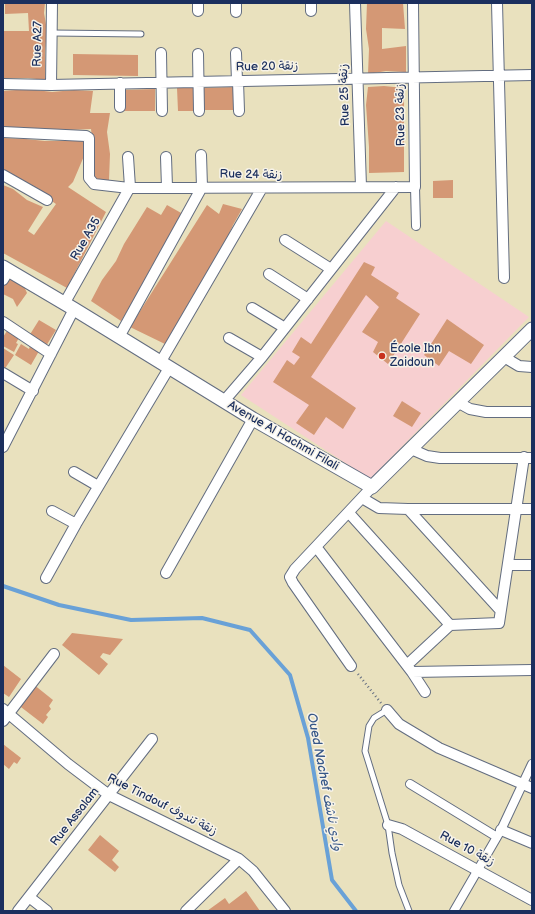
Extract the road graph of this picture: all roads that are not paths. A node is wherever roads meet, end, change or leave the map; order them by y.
1 (52, 3) edge
2 (355, 3) edge
3 (413, 3) edge
4 (497, 3) edge
5 (52, 33) junction
6 (141, 34) dead end
7 (161, 53) dead end
8 (236, 53) dead end
9 (198, 54) dead end
10 (532, 75) edge
11 (498, 76) junction
12 (414, 77) junction
13 (358, 78) junction
14 (238, 81) junction
15 (199, 82) junction
16 (162, 83) junction
17 (3, 84) edge
18 (120, 84) junction
19 (51, 85) junction
20 (120, 107) dead end
21 (239, 110) dead end
22 (162, 111) dead end
23 (199, 111) dead end
24 (3, 132) edge
25 (201, 155) dead end
26 (128, 157) dead end
27 (166, 157) dead end
28 (3, 175) edge
29 (167, 187) junction
30 (202, 187) junction
31 (361, 187) junction
32 (396, 187) junction
33 (415, 187) junction
34 (130, 188) junction
35 (262, 188) junction
36 (47, 200) dead end
37 (416, 226) dead end
38 (285, 240) dead end
39 (331, 269) junction
40 (5, 272) edge
41 (269, 274) dead end
42 (504, 278) dead end
43 (308, 299) junction
44 (69, 306) junction
45 (252, 308) dead end
46 (3, 322) edge
47 (285, 328) junction
48 (532, 329) edge
49 (119, 337) junction
50 (229, 338) dead end
51 (51, 354) junction
52 (262, 357) junction
53 (504, 357) junction
54 (165, 365) junction
55 (532, 367) edge
56 (3, 373) edge
57 (32, 391) junction
58 (224, 401) junction
59 (459, 403) junction
60 (532, 412) edge
61 (253, 419) junction
62 (4, 442) edge
63 (410, 450) junction
64 (528, 458) edge
65 (74, 472) dead end
66 (98, 486) junction
67 (372, 487) junction
68 (362, 498) junction
69 (408, 509) junction
70 (516, 509) junction
71 (532, 509) edge
72 (52, 511) dead end
73 (349, 513) junction
74 (76, 524) junction
75 (317, 548) junction
76 (509, 565) junction
77 (532, 565) edge
78 (166, 573) dead end
79 (46, 578) dead end
80 (500, 610) junction
81 (450, 625) junction
82 (54, 654) dead end
83 (351, 666) road end
84 (409, 669) junction
85 (532, 670) edge
86 (425, 692) dead end
87 (387, 710) joint
88 (5, 715) edge
89 (152, 739) dead end
90 (532, 764) edge
91 (410, 784) dead end
92 (527, 786) edge
93 (109, 795) junction
94 (388, 825) junction
95 (499, 833) junction
96 (532, 843) edge
97 (239, 859) junction
98 (478, 870) junction
99 (30, 897) junction
100 (532, 900) edge
101 (18, 911) edge
102 (47, 911) edge
103 (186, 911) edge
104 (285, 911) edge
105 (409, 911) edge
106 (454, 911) edge

1 - 5 street, Rue A27
2 - 13 street, Rue 25 زنقة
3 - 12 street, Rue 23 زنقة
4 - 11 street
5 - 6 lane
5 - 19 street, Rue A27
7 - 16 street
8 - 14 street
9 - 15 street
10 - 11 street, Rue 20 زنقة
11 - 12 street, Rue 20 زنقة
11 - 42 street
12 - 13 street, Rue 20 زنقة
12 - 33 street, Rue 23 زنقة
13 - 14 street, Rue 20 زنقة
13 - 31 street, Rue 25 زنقة
14 - 15 street, Rue 20 زنقة
14 - 21 street
15 - 16 street, Rue 20 زنقة
15 - 23 street
16 - 18 street, Rue 20 زنقة
16 - 22 street
17 - 19 street, Rue 20 زنقة
18 - 19 street, Rue 20 زنقة
18 - 20 street
24 - 34 street, Rue 24 زنقة
25 - 30 street
26 - 34 street
27 - 29 street
28 - 36 street
29 - 30 street, Rue 24 زنقة
29 - 34 street, Rue 24 زنقة
30 - 35 street, Rue 24 زنقة
30 - 49 street
31 - 32 street, Rue 24 زنقة
31 - 35 street, Rue 24 زنقة
32 - 33 street, Rue 24 زنقة
32 - 39 street
33 - 37 street, Rue 23 زنقة
34 - 44 street, Rue A35
35 - 54 street
38 - 39 street
39 - 43 street
40 - 44 street, Avenue Al Hachmi Filali
41 - 43 street
43 - 47 street
44 - 49 street, Avenue Al Hachmi Filali
44 - 51 street, Rue A35
45 - 47 street
46 - 51 street
47 - 52 street
48 - 53 street
49 - 54 street, Avenue Al Hachmi Filali
50 - 52 street
51 - 57 street, Rue A35
52 - 58 street
53 - 55 street
53 - 59 street
54 - 58 street, Avenue Al Hachmi Filali
54 - 66 street
56 - 57 street
57 - 62 street, Rue A35
58 - 61 street, Avenue Al Hachmi Filali
59 - 60 street
59 - 63 street
61 - 67 street, Avenue Al Hachmi Filali
61 - 78 street
63 - 64 street
63 - 67 street
64 - 70 street
65 - 66 street
66 - 74 street
67 - 68 street
68 - 69 street
68 - 73 street
69 - 70 street
69 - 80 street
70 - 71 street
70 - 76 street
72 - 74 street
73 - 75 street
73 - 81 street
74 - 79 street
75 - 83 street
75 - 84 street
76 - 77 street
76 - 80 street
80 - 81 street
81 - 84 street
82 - 88 street
84 - 85 street
84 - 86 street
87 - 92 street
87 - 94 lane
88 - 93 street, Rue Tindouf زنقة تندوف
89 - 93 street, Rue Assalam
90 - 92 street
91 - 95 street
92 - 95 street
93 - 97 street, Rue Tindouf زنقة تندوف
93 - 99 street, Rue Assalam
94 - 98 street, Rue 10 زنقة
94 - 105 lane
95 - 96 street
95 - 98 street
97 - 103 street
97 - 104 street, Rue Tindouf زنقة تندوف
98 - 100 street, Rue 10 زنقة
98 - 106 street
99 - 101 street, Rue Assalam
99 - 102 street

